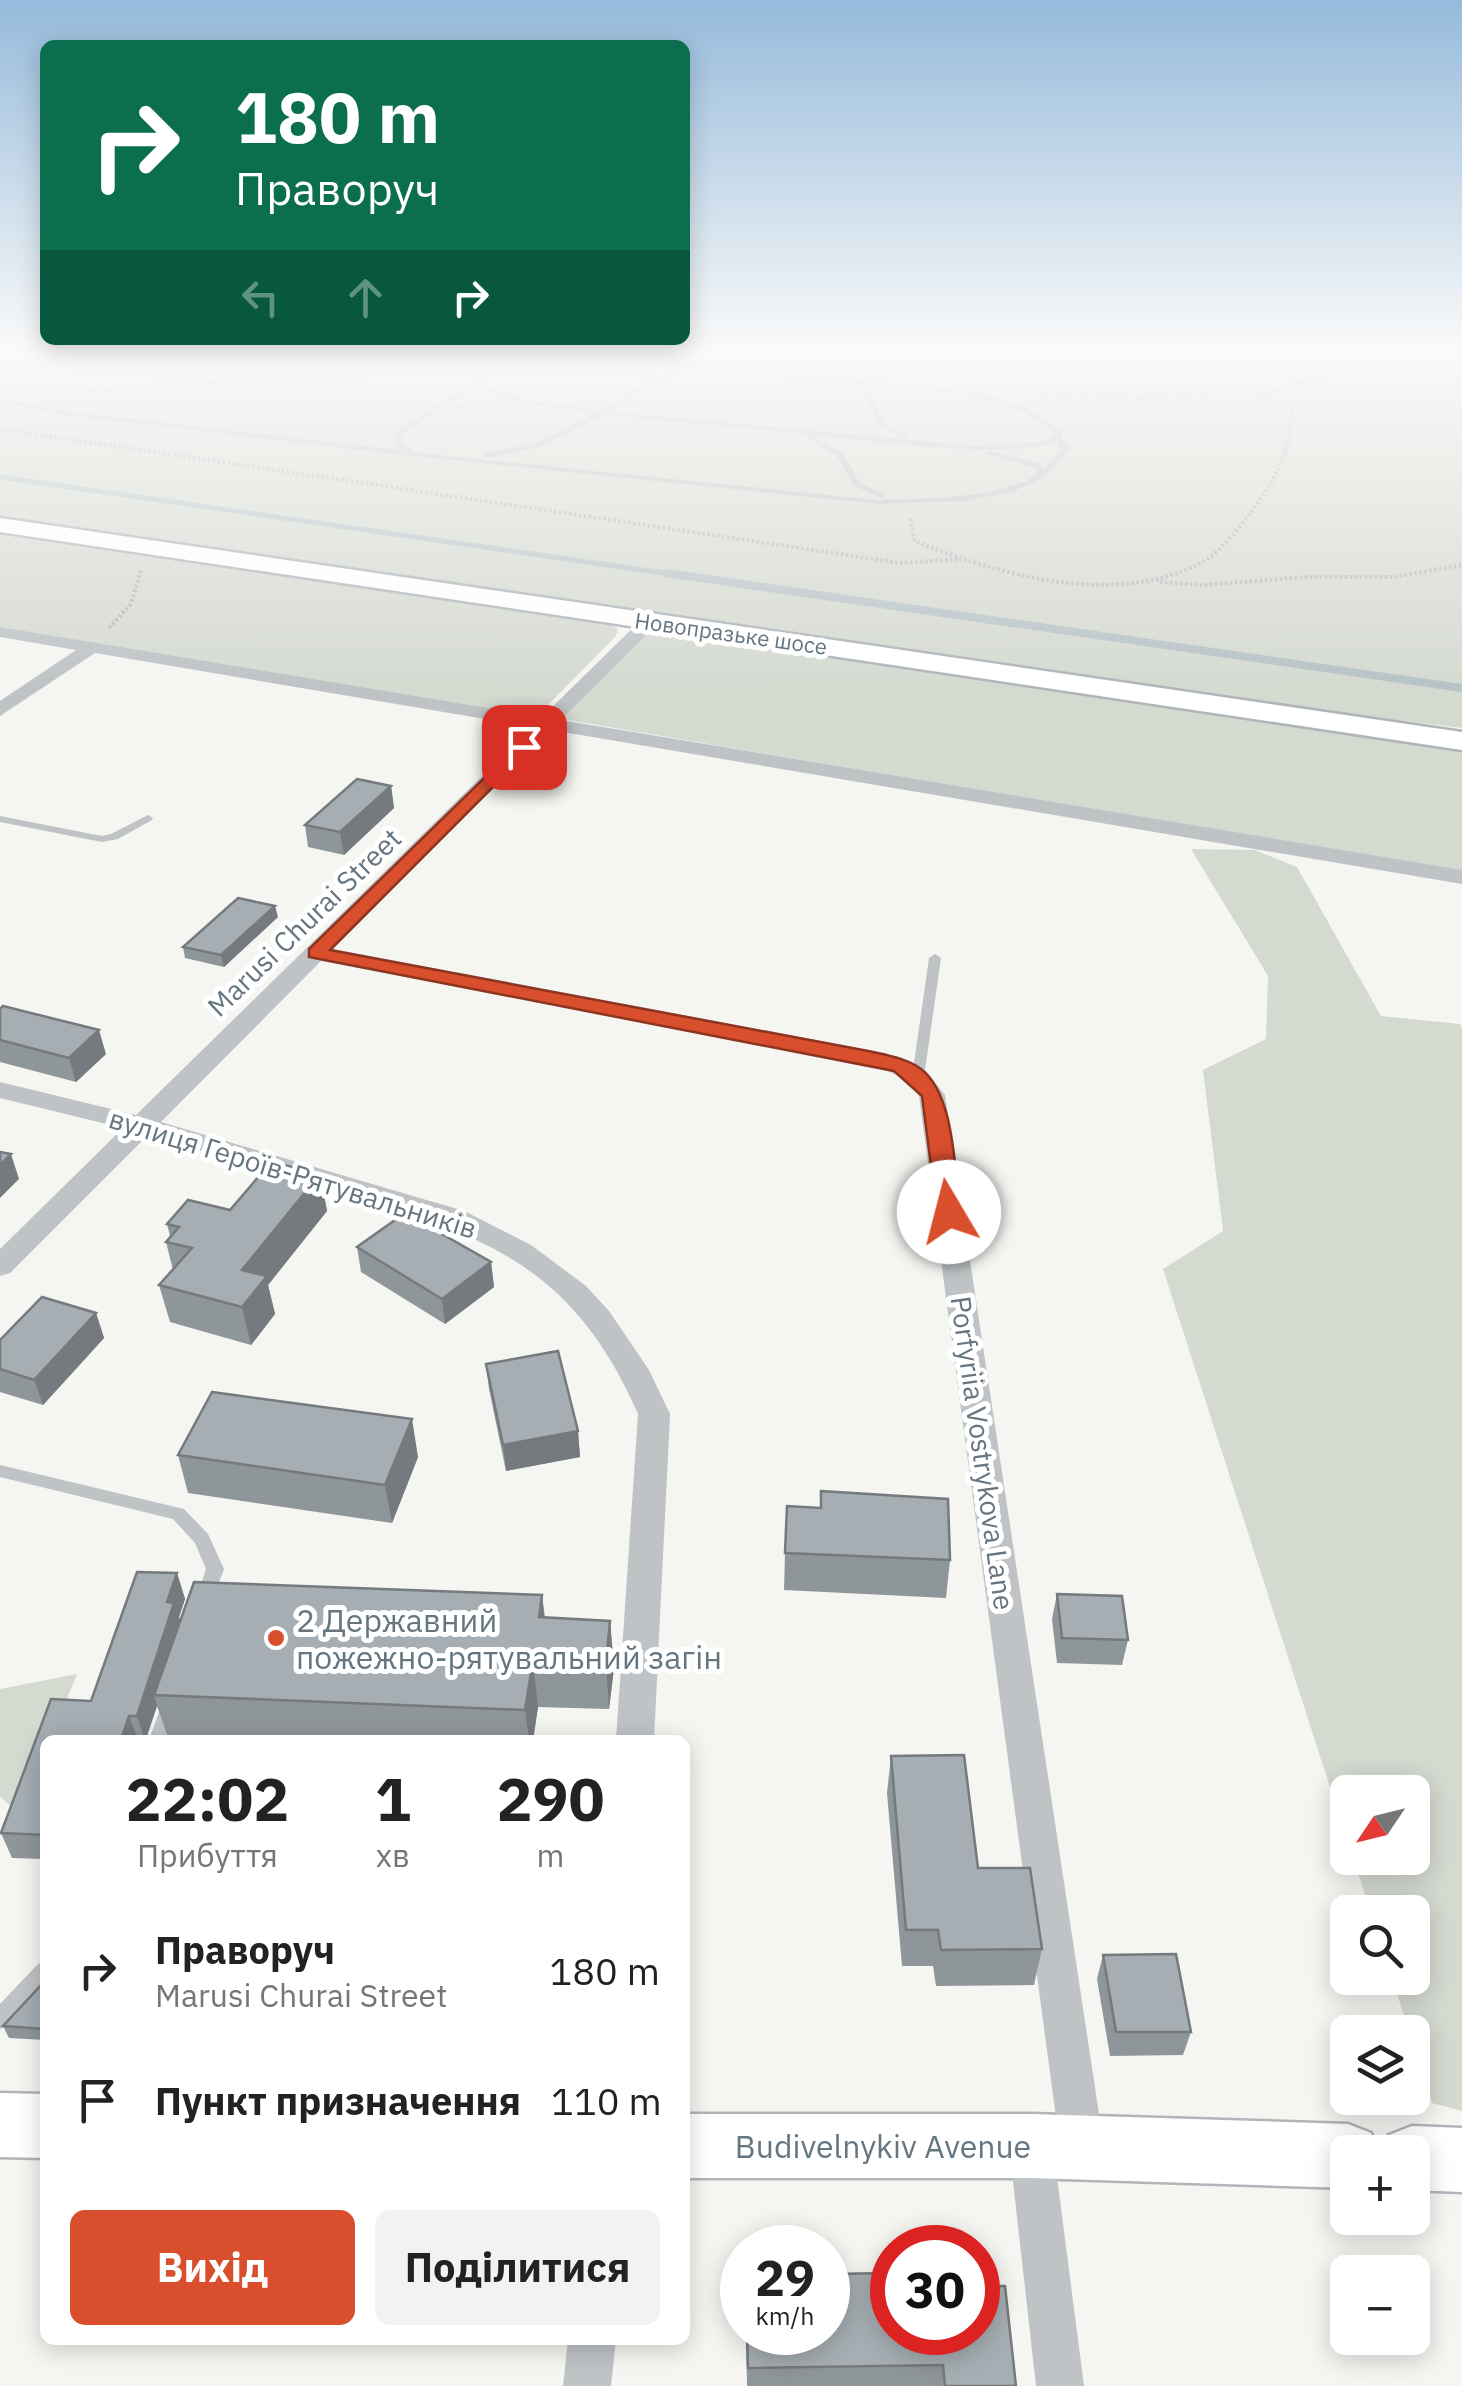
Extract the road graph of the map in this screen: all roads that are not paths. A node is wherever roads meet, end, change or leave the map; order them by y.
1 (513, 464) edge
2 (551, 464) edge
3 (845, 464) edge
4 (1030, 464) edge
5 (1052, 464) edge
6 (566, 470) junction
7 (1042, 475) junction
8 (895, 502) junction
9 (0, 524) edge
10 (650, 621) junction
11 (0, 632) edge
12 (92, 647) junction
13 (0, 710) edge
14 (550, 722) junction
15 (1462, 741) edge
16 (148, 818) dead end
17 (0, 819) edge
18 (1462, 877) edge
19 (316, 953) junction
20 (935, 958) dead end
21 (918, 1077) junction
22 (0, 1090) edge
23 (139, 1124) junction
24 (0, 1266) edge
25 (0, 1470) edge
26 (202, 1607) edge
27 (177, 1683) edge
28 (160, 1735) edge
29 (635, 1735) edge
30 (40, 1977) edge
31 (0, 2019) edge
32 (0, 2125) edge
33 (40, 2126) edge
34 (690, 2146) edge
35 (1056, 2147) junction
36 (1330, 2155) edge
37 (1430, 2159) edge
38 (1462, 2160) edge
39 (591, 2345) edge
40 (587, 2386) edge
41 (1060, 2386) edge

1 - 6 lane
2 - 6 lane
3 - 8 lane
4 - 7 lane
5 - 7 lane
6 - 8 lane
7 - 8 lane
9 - 10 main road, Новопразьке шосе
10 - 14 street, Marusi Churai Street
10 - 15 main road, Новопразьке шосе
11 - 12 street
12 - 13 street
12 - 14 street
14 - 18 street
14 - 19 street, Marusi Churai Street
16 - 17 lane
19 - 21 street
19 - 23 street, Marusi Churai Street
20 - 21 lane
21 - 35 street, Porfyriia Vostrykova Lane
22 - 23 street, вулиця Героїв-Рятувальників
23 - 24 street, Marusi Churai Street
23 - 29 street, вулиця Героїв-Рятувальників
25 - 26 lane
27 - 28 lane
30 - 31 lane
32 - 33 main road
34 - 35 main road, Budivelnykiv Avenue
35 - 36 main road, Budivelnykiv Avenue
35 - 41 street, Porfyriia Vostrykova Lane
37 - 38 main road
39 - 40 street

